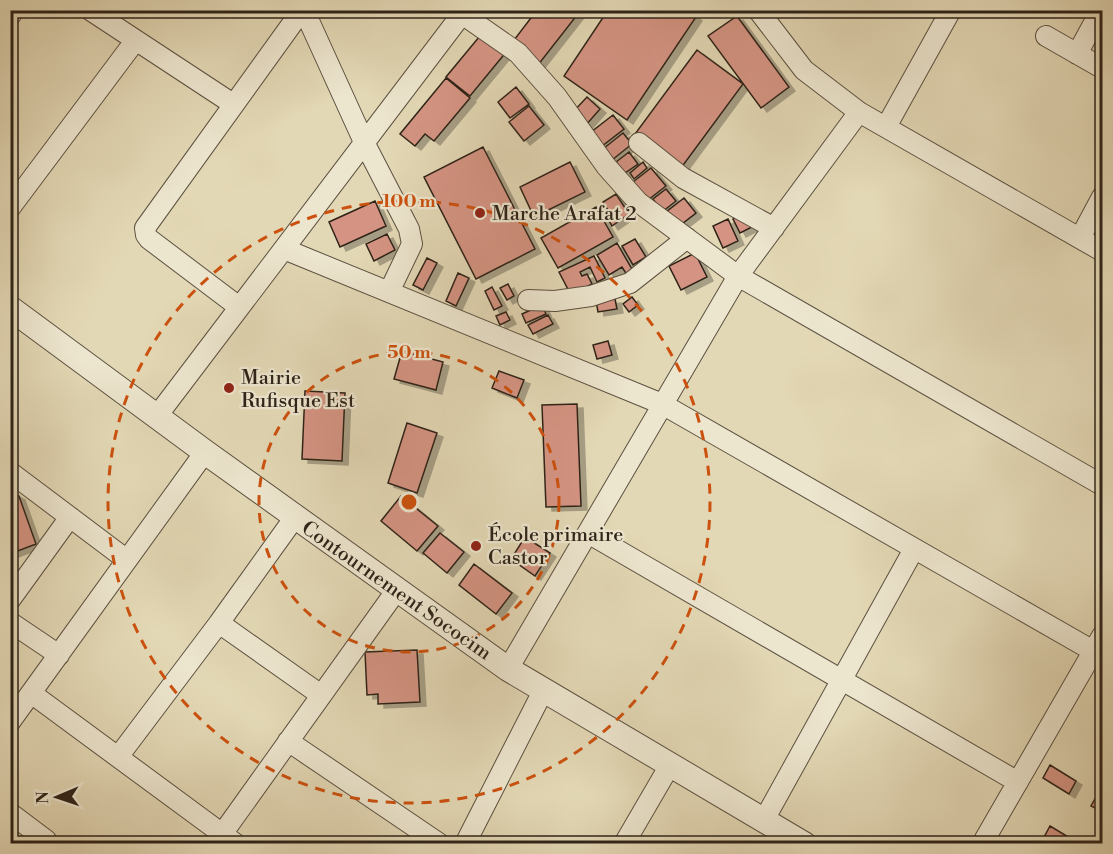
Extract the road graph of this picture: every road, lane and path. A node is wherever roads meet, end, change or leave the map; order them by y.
1 (14, 10) edge
2 (90, 10) edge
3 (758, 10) edge
4 (951, 10) edge
5 (1101, 10) edge
6 (297, 12) edge
7 (462, 12) edge
8 (10, 16) edge
9 (1046, 36) dead end
10 (135, 41) junction
11 (1077, 54) junction
12 (1102, 68) edge
13 (233, 104) junction
14 (859, 112) junction
15 (886, 127) junction
16 (364, 142) junction
17 (639, 143) dead end
18 (1102, 197) edge
19 (10, 208) edge
20 (774, 228) junction
21 (687, 238) junction
22 (1080, 238) junction
23 (284, 249) junction
24 (1102, 250) edge
25 (738, 276) junction
26 (389, 292) junction
27 (528, 300) dead end
28 (239, 307) junction
29 (10, 308) edge
30 (662, 404) junction
31 (157, 416) junction
32 (204, 452) junction
33 (10, 472) edge
34 (1102, 485) edge
35 (70, 517) junction
36 (295, 518) junction
37 (588, 533) junction
38 (914, 549) junction
39 (127, 560) junction
40 (396, 591) junction
41 (10, 600) edge
42 (10, 622) edge
43 (219, 622) junction
44 (1100, 648) edge
45 (59, 655) junction
46 (508, 669) junction
47 (842, 680) junction
48 (543, 691) junction
49 (32, 693) junction
50 (321, 695) junction
51 (10, 722) edge
52 (288, 741) junction
53 (118, 757) junction
54 (670, 765) junction
55 (1018, 782) junction
56 (10, 813) edge
57 (764, 820) junction
58 (224, 840) edge
59 (48, 843) edge
60 (440, 843) edge
61 (465, 843) edge
62 (624, 843) edge
63 (804, 843) edge
64 (982, 843) edge

1 - 8 street
2 - 10 street
3 - 14 street
4 - 15 street
5 - 11 street
6 - 13 street
6 - 16 street
7 - 16 street
7 - 21 street
9 - 11 street
10 - 13 street
10 - 19 street
11 - 12 street
13 - 28 street
14 - 15 street
14 - 20 street
15 - 22 street
16 - 23 street
16 - 26 street
17 - 20 street
18 - 22 street
20 - 25 street
21 - 25 street
21 - 27 street
22 - 24 street
23 - 26 street
23 - 28 street
25 - 30 street
25 - 34 street
26 - 30 street
28 - 31 street
29 - 31 street, Contournement Sococim
30 - 37 street
30 - 38 street
31 - 32 street, Contournement Sococim
32 - 36 street, Contournement Sococim
32 - 39 street
33 - 35 street
35 - 39 street
35 - 41 street
36 - 40 street, Contournement Sococim
36 - 43 street
37 - 46 street
37 - 47 street
38 - 44 street
38 - 47 street
39 - 45 street
40 - 46 street, Contournement Sococim
40 - 50 street
42 - 45 street
43 - 50 street
43 - 53 street
44 - 55 street
45 - 49 street
46 - 48 street, Contournement Sococim
47 - 55 street
47 - 57 street
48 - 54 street, Contournement Sococim
48 - 61 street
49 - 51 street
49 - 53 street
50 - 52 street
52 - 58 street
52 - 60 street
53 - 58 street
54 - 57 street, Contournement Sococim
54 - 62 street
55 - 64 street
56 - 59 street
57 - 63 street, Contournement Sococim

